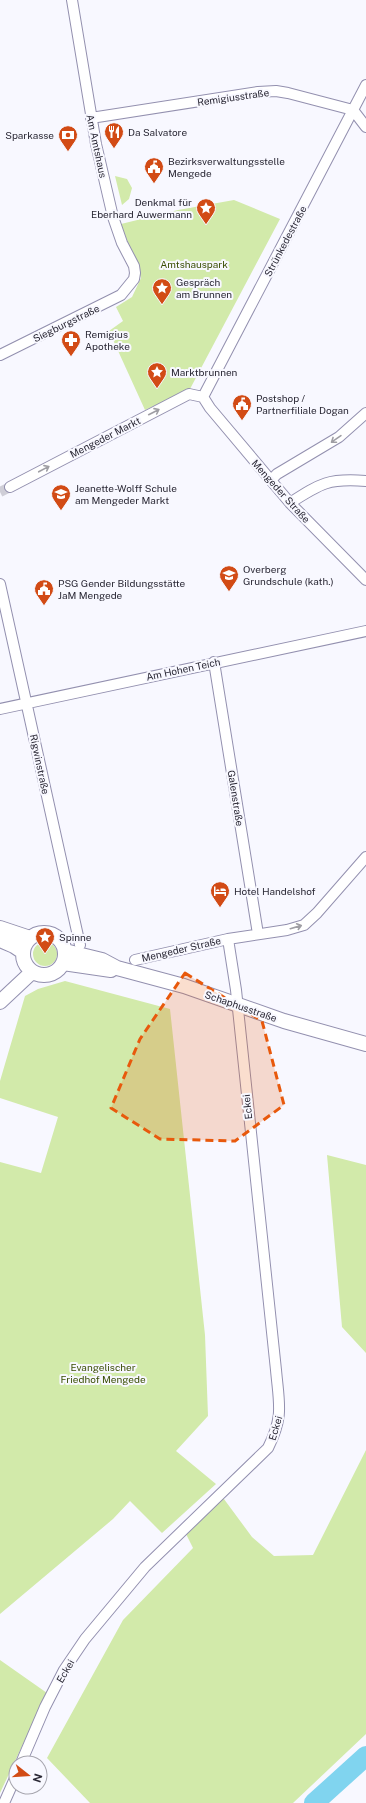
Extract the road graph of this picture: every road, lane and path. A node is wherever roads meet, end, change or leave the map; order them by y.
1 (72, 0) edge
2 (366, 85) edge
3 (353, 110) junction
4 (91, 118) junction
5 (366, 127) edge
6 (129, 286) joint
7 (0, 355) edge
8 (203, 397) junction
9 (366, 413) edge
10 (271, 480) junction
11 (366, 481) edge
12 (10, 487) tunnel mouth
13 (290, 503) junction
14 (366, 580) edge
15 (0, 584) edge
16 (366, 631) edge
17 (214, 662) junction
18 (27, 703) junction
19 (0, 709) edge
20 (366, 857) edge
21 (0, 928) edge
22 (258, 934) junction
23 (30, 938) junction
24 (228, 939) junction
25 (0, 940) edge
26 (80, 945) dead end
27 (23, 952) junction
28 (64, 957) junction
29 (135, 960) dead end
30 (32, 972) junction
31 (0, 1002) edge
32 (237, 1005) junction
33 (366, 1044) edge
34 (25, 1755) edge

1 - 4 street, Am Amtshaus
2 - 3 street, Strünkedestraße
3 - 4 street, Remigiusstraße
3 - 5 street
3 - 8 street, Strünkedestraße
4 - 6 street, Am Amtshaus
6 - 7 street, Siegburgstraße
8 - 10 street, Mengeder Straße
12 -> 8 street, Mengeder Markt
9 -> 10 street
10 - 13 street, Mengeder Straße
11 - 13 street
13 - 14 street, Mengeder Straße
15 - 18 street, Rigwinstraße
16 - 17 street, Am Hohen Teich
17 - 18 street, Am Hohen Teich
17 - 22 street, Galenstraße
18 - 19 street, Am Hohen Teich
18 - 26 street, Rigwinstraße
22 -> 20 street, Mengeder Straße
21 - 23 main road
22 - 24 street, Mengeder Straße
23 - 27 main road
23 - 28 main road
24 - 29 street, Mengeder Straße
24 - 32 street, Mengeder Straße
25 - 27 main road
27 - 30 main road
28 - 30 main road
28 - 32 main road, Schaphusstraße
30 - 31 main road
32 - 33 main road, Schaphusstraße
32 - 34 street, Eckei

